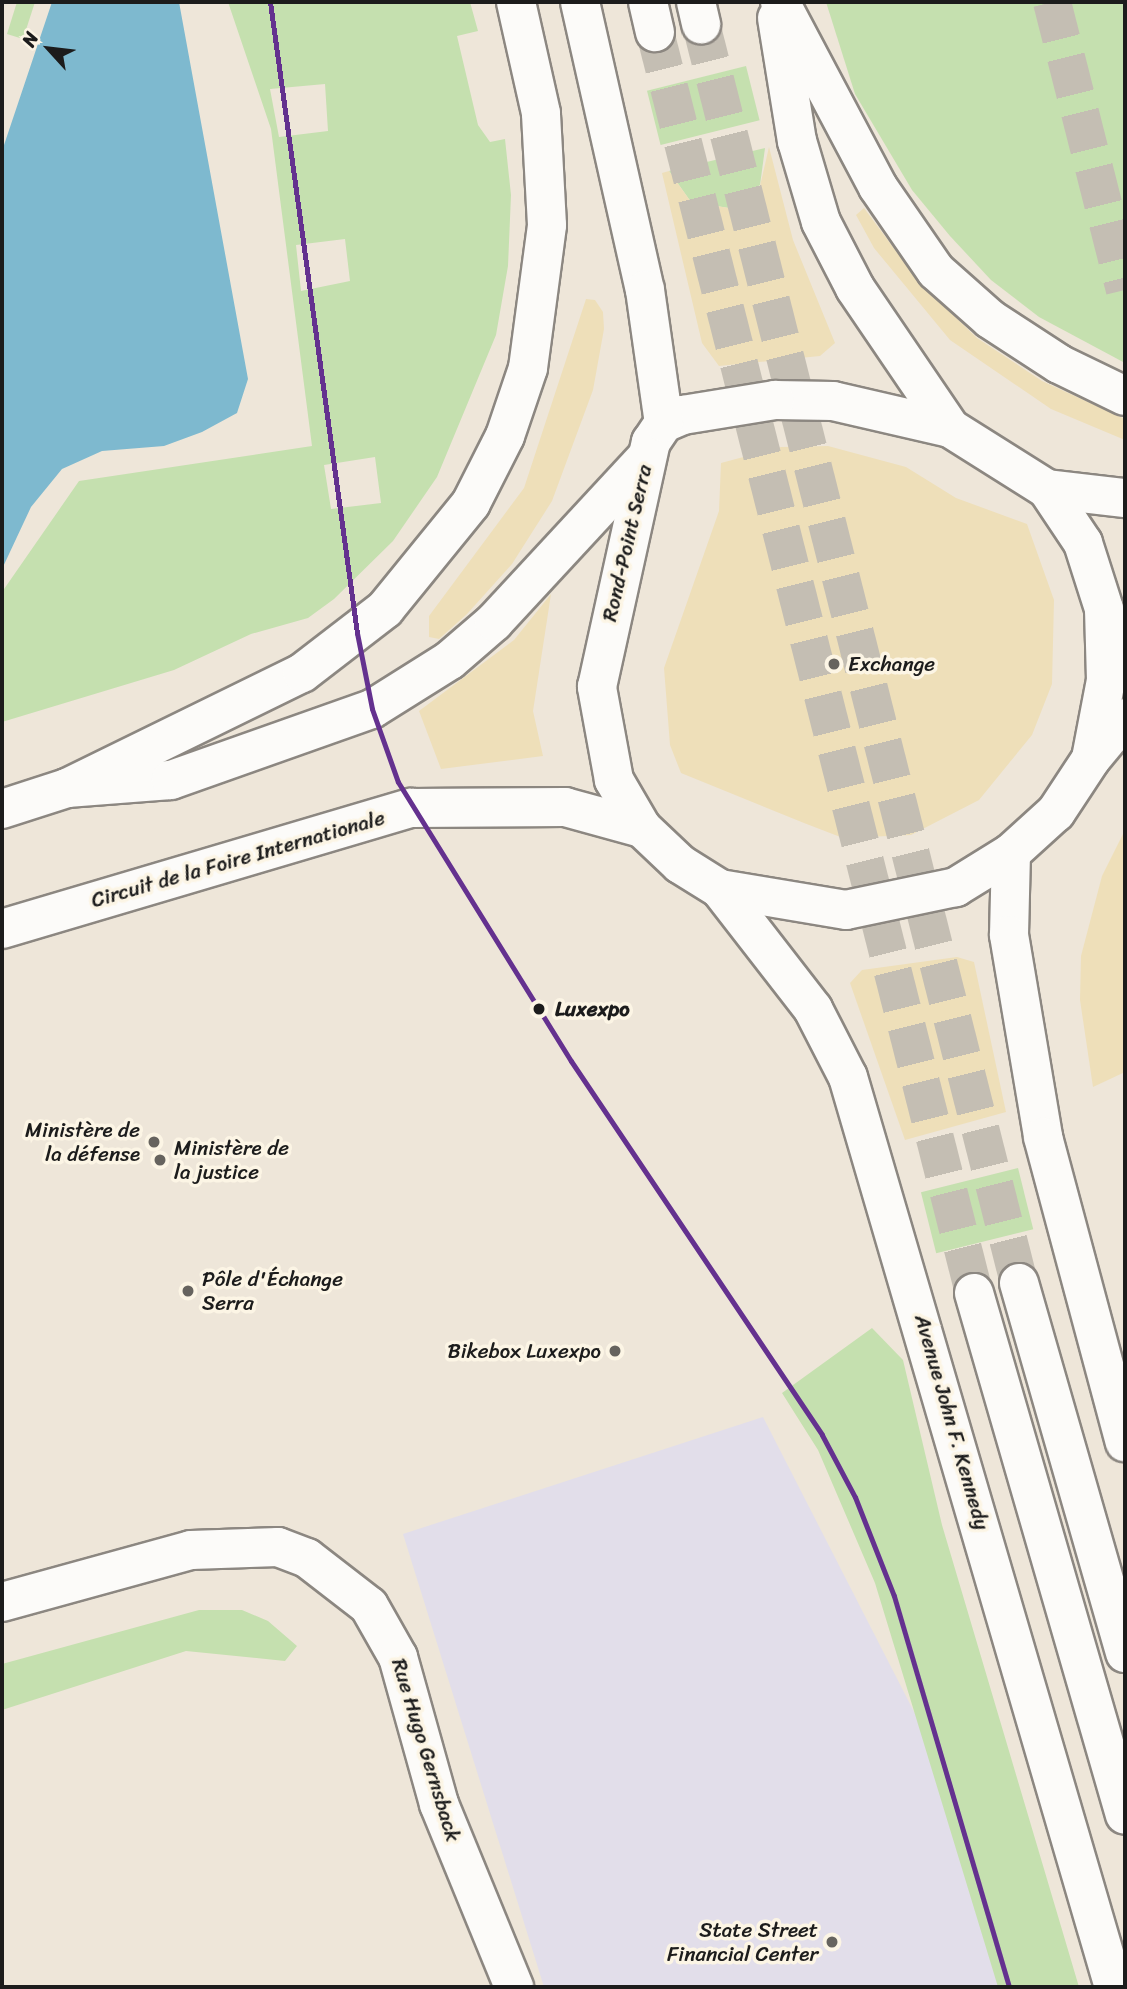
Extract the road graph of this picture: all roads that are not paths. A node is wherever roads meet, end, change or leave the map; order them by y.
1 (516, 2) edge
2 (580, 2) edge
3 (774, 2) edge
4 (780, 2) edge
5 (1125, 396) edge
6 (664, 423) junction
7 (950, 428) junction
8 (645, 459) junction
9 (1047, 489) junction
10 (1125, 498) edge
11 (1125, 718) edge
12 (1091, 759) junction
13 (67, 788) junction
14 (2, 809) edge
15 (642, 828) junction
16 (1011, 853) junction
17 (720, 888) junction
18 (2, 929) edge
19 (1019, 1283) tunnel mouth
20 (974, 1293) tunnel mouth
21 (1125, 1442) edge
22 (2, 1602) edge
23 (1125, 1653) edge
24 (1125, 1815) edge
25 (514, 1987) edge
26 (1114, 1987) edge

1 - 13 main road
2 - 6 main road
3 - 7 main road
4 - 5 main road
6 - 7 main road, Rond-Point Serra
6 - 8 main road, Rond-Point Serra
7 - 9 main road, Rond-Point Serra
8 - 13 main road
8 - 15 main road, Rond-Point Serra
9 - 10 main road
9 - 12 main road, Rond-Point Serra
11 - 12 main road
12 - 16 main road, Rond-Point Serra
13 - 14 main road
15 - 17 main road, Rond-Point Serra
15 - 18 main road, Circuit de la Foire Internationale
16 - 17 main road, Rond-Point Serra
16 - 21 main road
17 - 26 main road, Avenue John F. Kennedy
19 - 23 main road
20 - 24 main road
22 - 25 main road, Rue Hugo Gernsback

